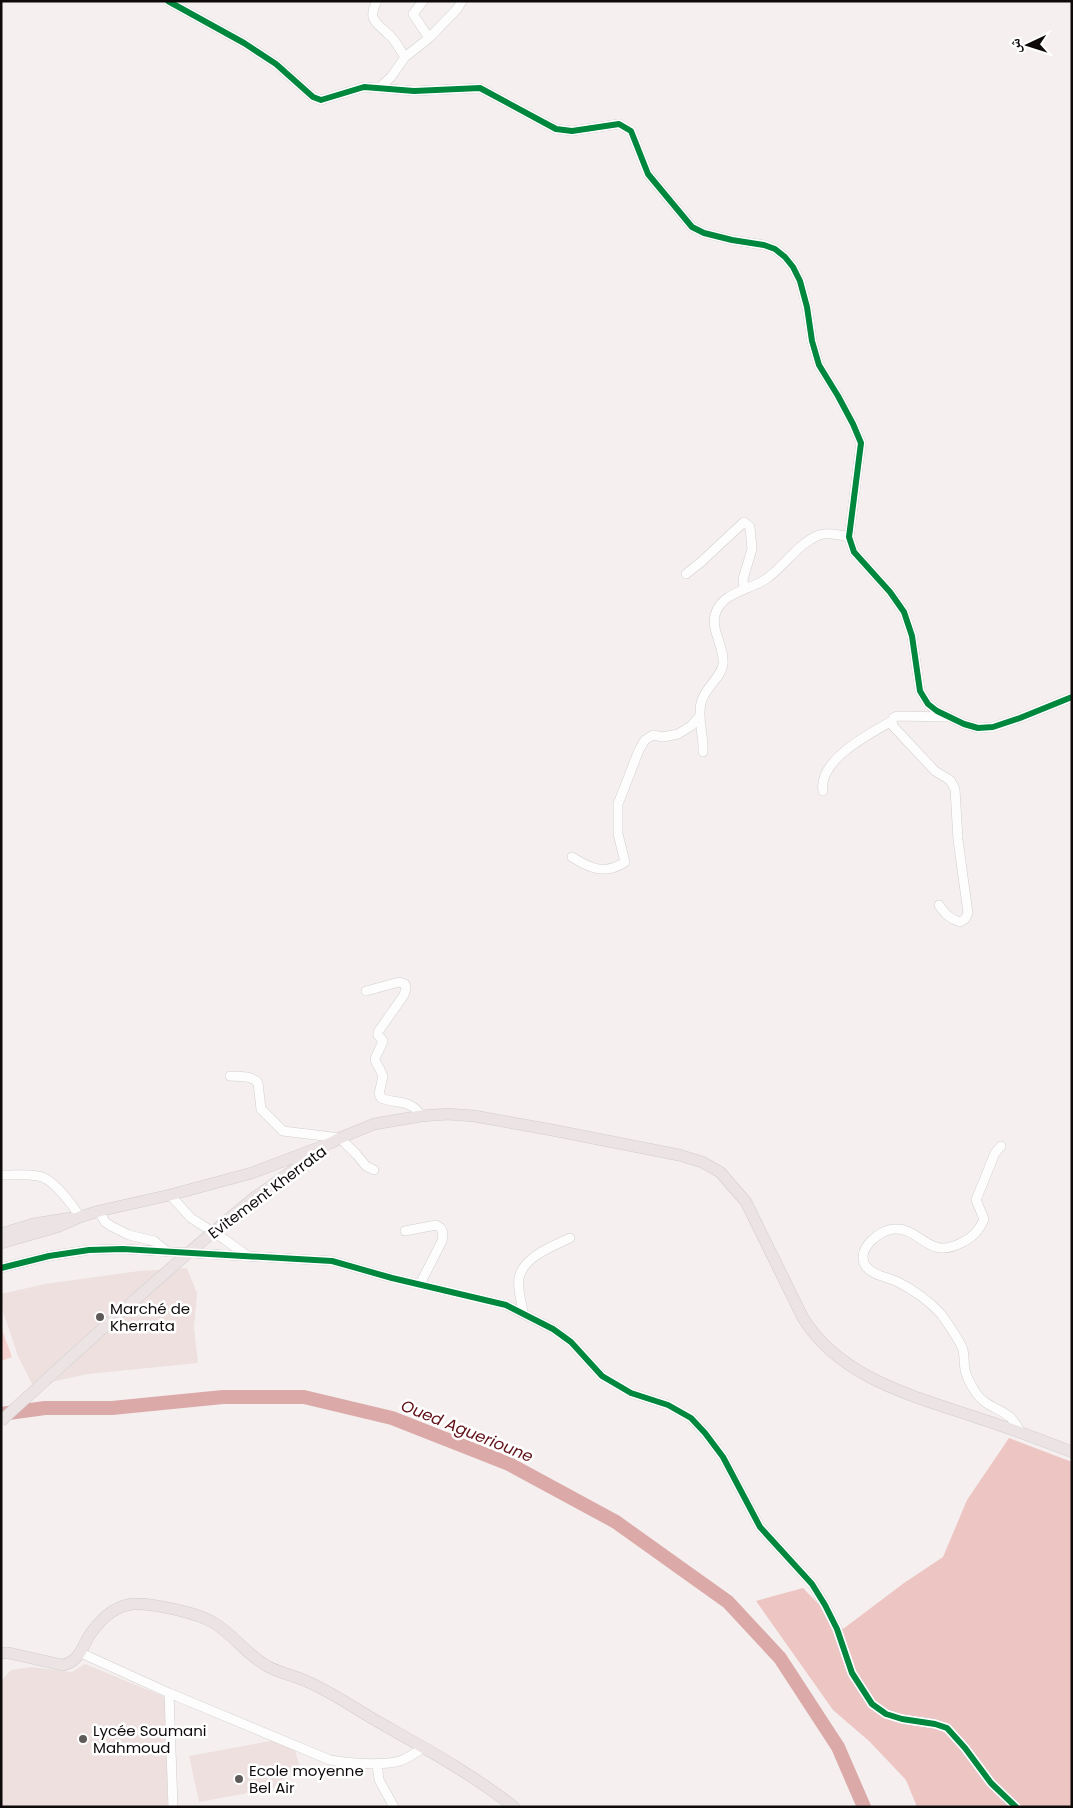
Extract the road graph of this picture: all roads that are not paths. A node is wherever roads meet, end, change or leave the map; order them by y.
1 (168, 1) edge
2 (377, 1) edge
3 (423, 1) edge
4 (462, 1) edge
5 (180, 4) edge
6 (428, 38) junction
7 (405, 57) junction
8 (380, 87) junction
9 (849, 537) junction
10 (686, 574) dead end
11 (744, 589) junction
12 (1072, 697) edge
13 (699, 717) junction
14 (948, 717) junction
15 (892, 721) junction
16 (703, 752) dead end
17 (823, 791) dead end
18 (572, 857) dead end
19 (939, 905) dead end
20 (366, 991) dead end
21 (230, 1076) dead end
22 (421, 1116) junction
23 (335, 1140) junction
24 (1001, 1146) dead end
25 (374, 1170) dead end
26 (1, 1175) edge
27 (170, 1195) junction
28 (99, 1211) junction
29 (80, 1217) junction
30 (404, 1231) dead end
31 (1, 1234) edge
32 (570, 1238) dead end
33 (1, 1243) edge
34 (168, 1252) junction
35 (249, 1257) junction
36 (1, 1268) edge
37 (420, 1284) junction
38 (523, 1313) junction
39 (1, 1421) edge
40 (1021, 1432) junction
41 (1072, 1452) edge
42 (1, 1653) edge
43 (81, 1653) junction
44 (169, 1693) junction
45 (424, 1748) junction
46 (377, 1763) junction
47 (172, 1807) edge
48 (394, 1807) edge
49 (514, 1807) edge
50 (1016, 1807) edge

1 - 5 street
2 - 7 street
3 - 6 street
4 - 6 street
5 - 8 street
6 - 7 street
7 - 8 street
8 - 9 street
9 - 11 street
9 - 14 street
10 - 11 street
11 - 13 street
12 - 14 street
13 - 16 street
13 - 18 street
14 - 15 street
15 - 17 street
15 - 19 street
20 - 22 street
21 - 23 street
22 - 23 main road
22 - 40 main road
23 - 25 street
23 - 27 main road
23 - 39 main road, Evitement Kherrata, bridge
24 - 40 street
26 - 29 street
27 - 28 main road
27 - 35 street
28 - 29 main road
28 - 34 street
29 - 31 main road
29 - 33 main road
30 - 37 street
32 - 38 street
34 - 35 street
34 - 36 street
35 - 37 street
37 - 38 street
38 - 50 street
40 - 41 main road
42 - 43 main road
43 - 44 street
43 - 45 main road
44 - 46 street
44 - 47 street
45 - 46 street
45 - 49 main road
46 - 48 street

